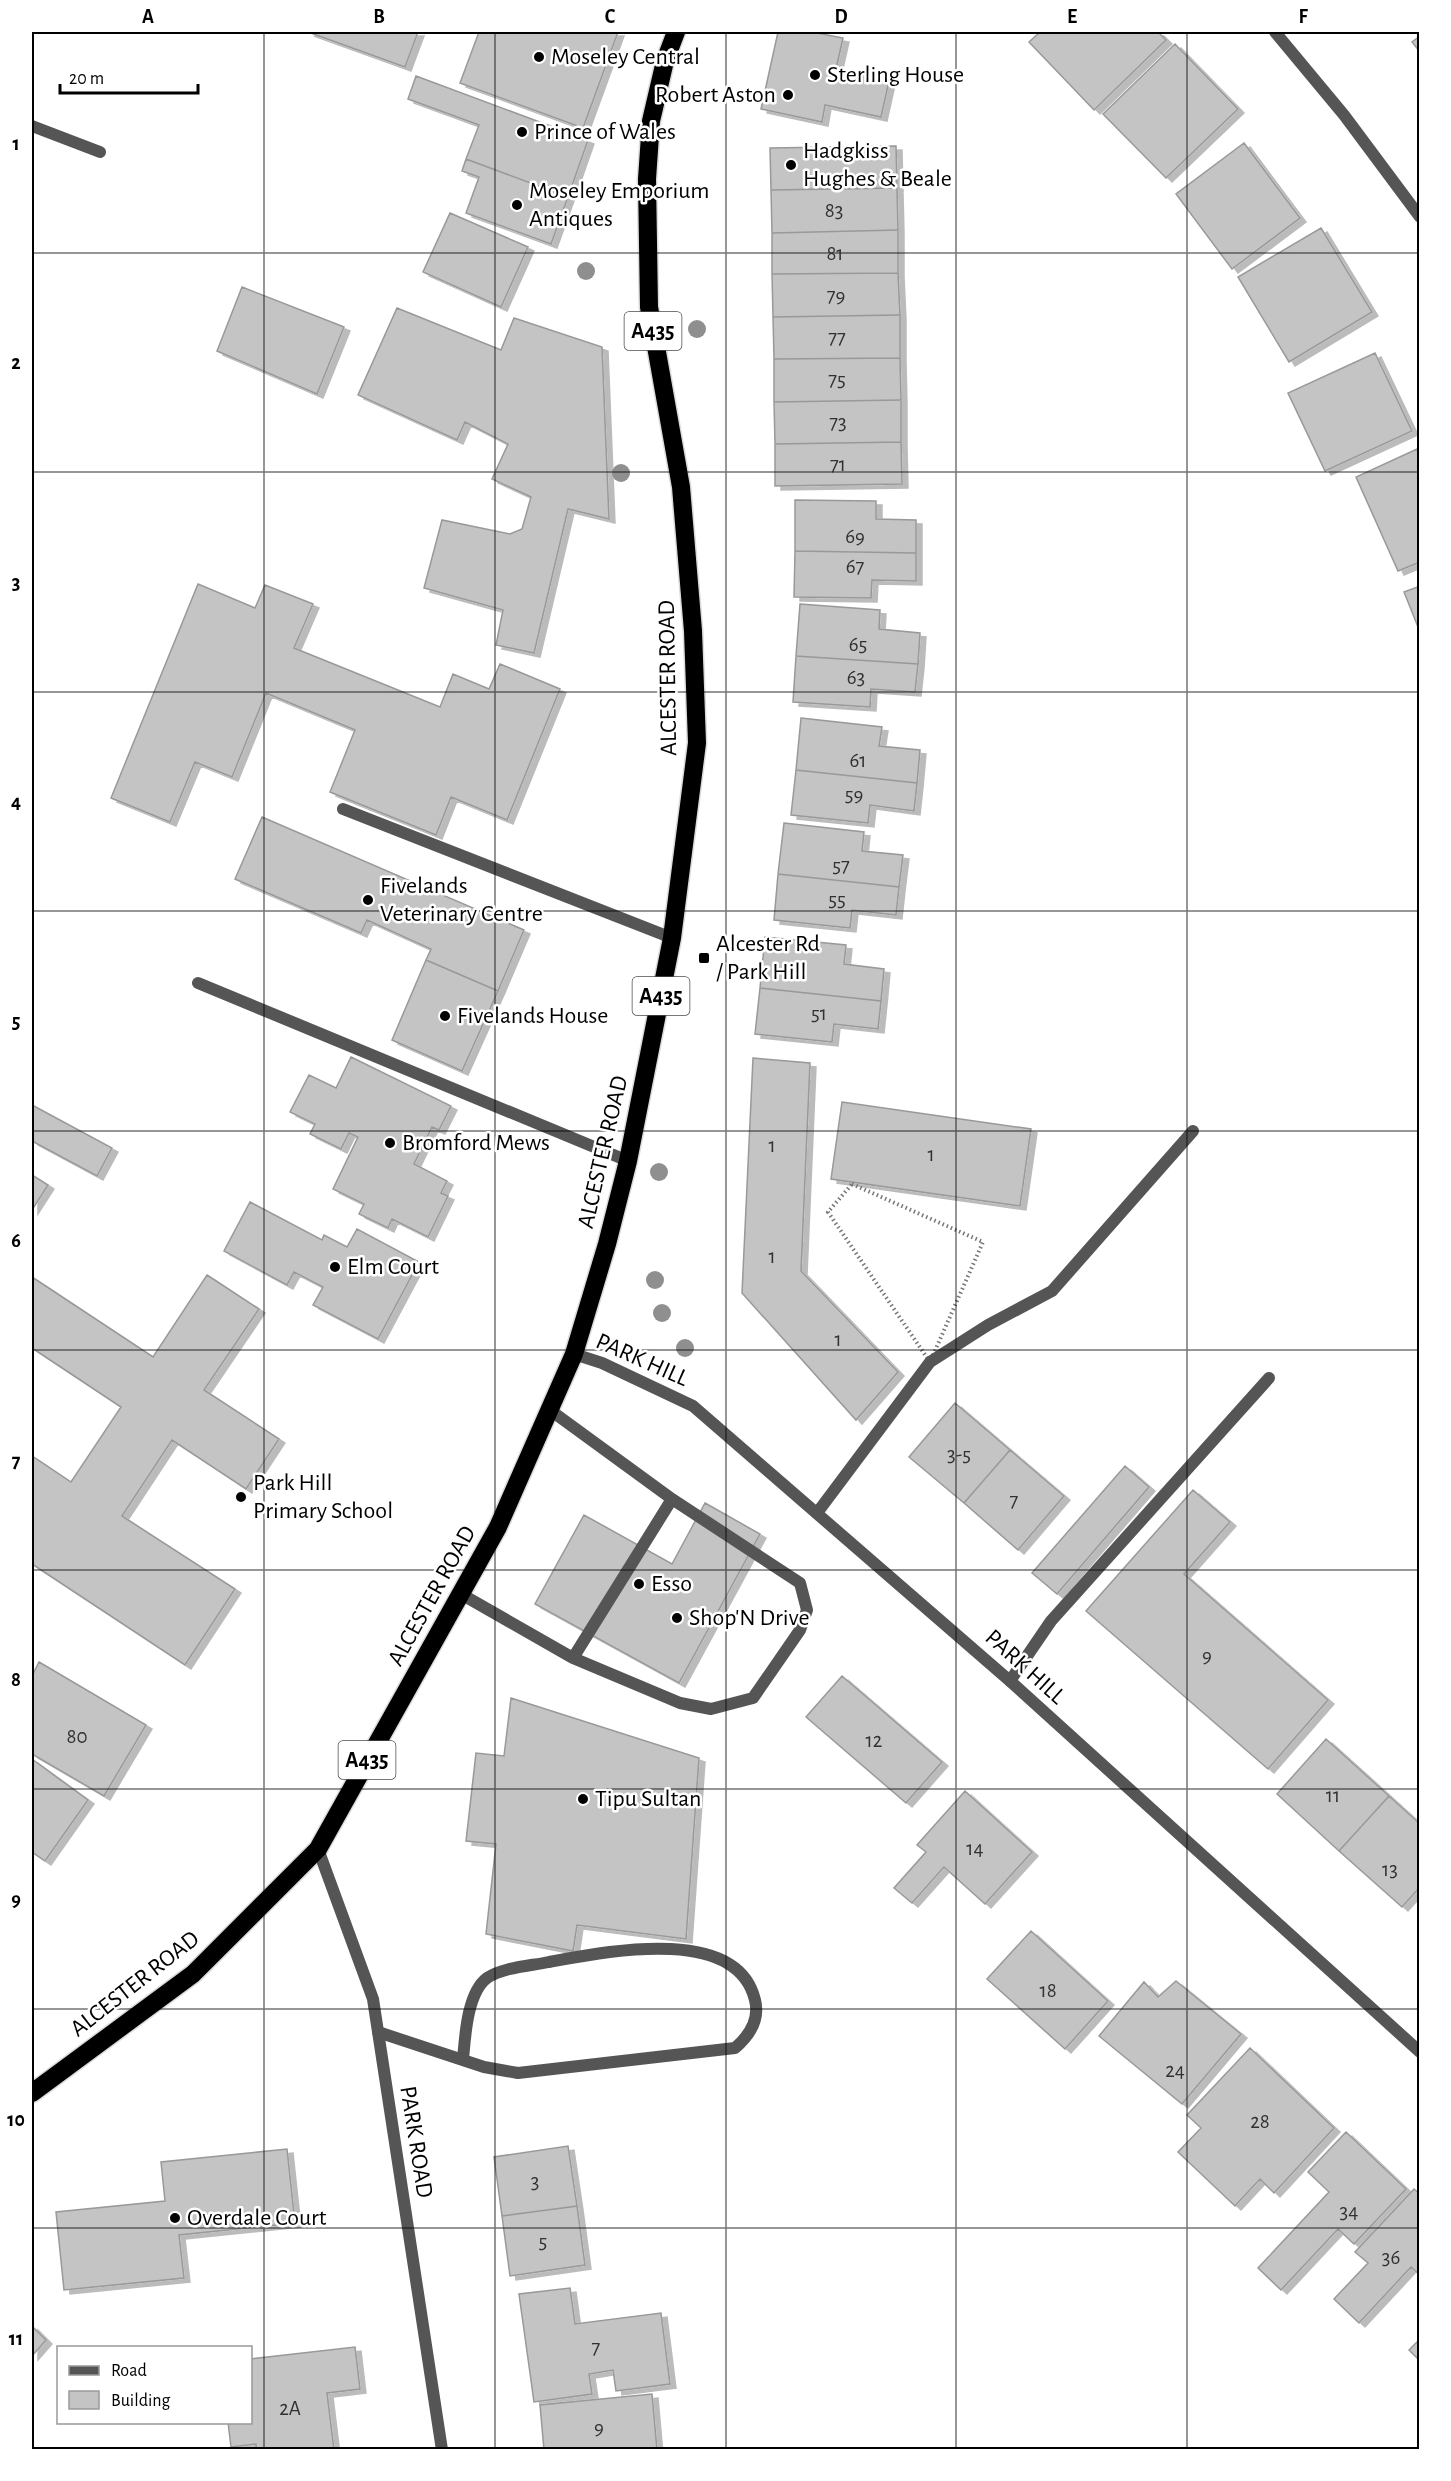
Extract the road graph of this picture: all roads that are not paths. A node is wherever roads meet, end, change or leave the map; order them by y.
1 (676, 32) edge
2 (1275, 32) edge
3 (32, 126) edge
4 (100, 152) dead end
5 (1419, 217) edge
6 (343, 809) dead end
7 (672, 938) junction
8 (198, 983) dead end
9 (1193, 1131) dead end
10 (628, 1161) junction
11 (574, 1353) junction
12 (1269, 1378) dead end
13 (550, 1410) junction
14 (672, 1498) junction
15 (817, 1513) junction
16 (461, 1594) junction
17 (573, 1658) junction
18 (1010, 1681) junction
19 (318, 1849) junction
20 (378, 2032) junction
21 (1419, 2052) edge
22 (463, 2060) junction
23 (32, 2093) edge
24 (442, 2450) edge

1 - 7 highway, ALCESTER ROAD / A435
2 - 5 street
3 - 4 street
6 - 7 street
7 - 10 highway, ALCESTER ROAD / A435
8 - 10 street
9 - 15 street
10 - 11 highway, ALCESTER ROAD / A435
11 - 13 highway, ALCESTER ROAD / A435
11 - 15 street, PARK HILL
12 - 18 street
13 - 14 street
13 - 16 highway, ALCESTER ROAD / A435
14 - 17 street
14 - 17 street
15 - 18 street, PARK HILL
16 - 17 street
16 - 19 highway, ALCESTER ROAD / A435
18 - 21 street, PARK HILL
19 - 20 street, PARK ROAD
19 - 23 highway, ALCESTER ROAD / A435
20 - 22 street
20 - 24 street, PARK ROAD
22 - 22 street

